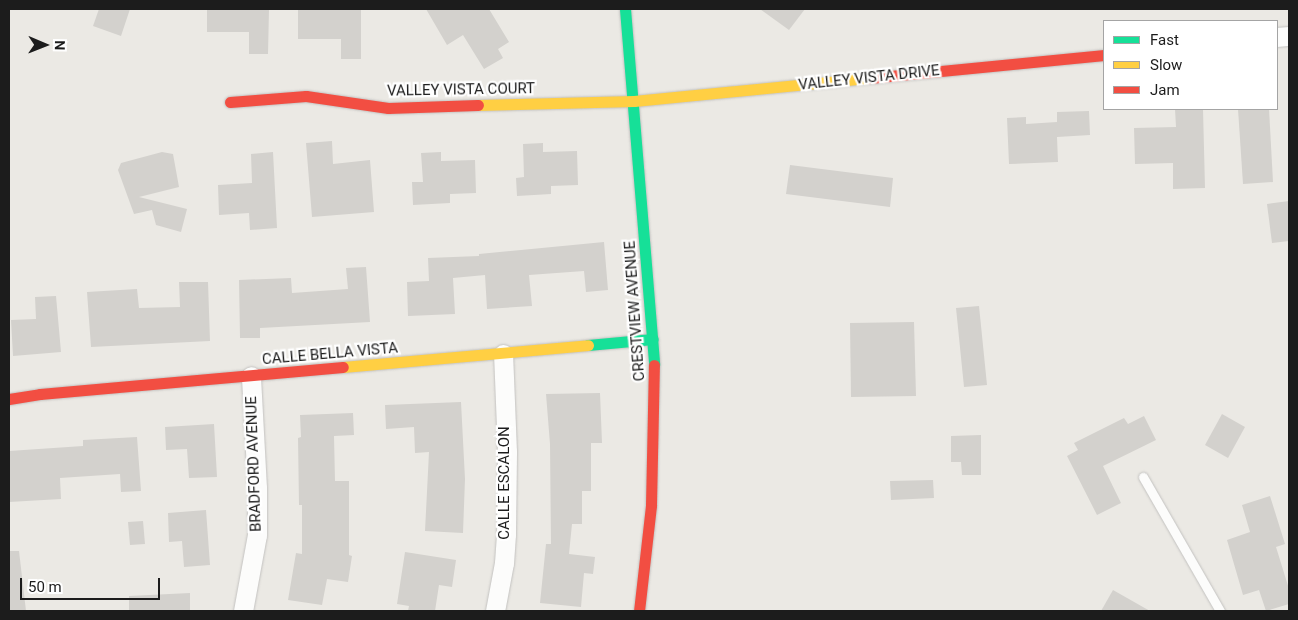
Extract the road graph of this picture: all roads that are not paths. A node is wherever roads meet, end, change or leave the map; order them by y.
1 (625, 9) edge
2 (1103, 54) edge
3 (634, 101) junction
4 (230, 102) dead end
5 (653, 339) junction
6 (503, 354) junction
7 (251, 376) junction
8 (9, 400) edge
9 (1143, 477) dead end
10 (243, 611) edge
11 (495, 611) edge
12 (639, 611) edge
13 (1220, 611) edge

1 - 3 street, CRESTVIEW AVENUE
2 - 3 street, VALLEY VISTA DRIVE
3 - 4 street, VALLEY VISTA COURT
3 - 5 street, CRESTVIEW AVENUE
5 - 6 street, CALLE BELLA VISTA
5 - 12 street, CRESTVIEW AVENUE
6 - 7 street, CALLE BELLA VISTA
6 - 11 street, CALLE ESCALON
7 - 8 street, CALLE BELLA VISTA
7 - 10 street, BRADFORD AVENUE
9 - 13 lane

